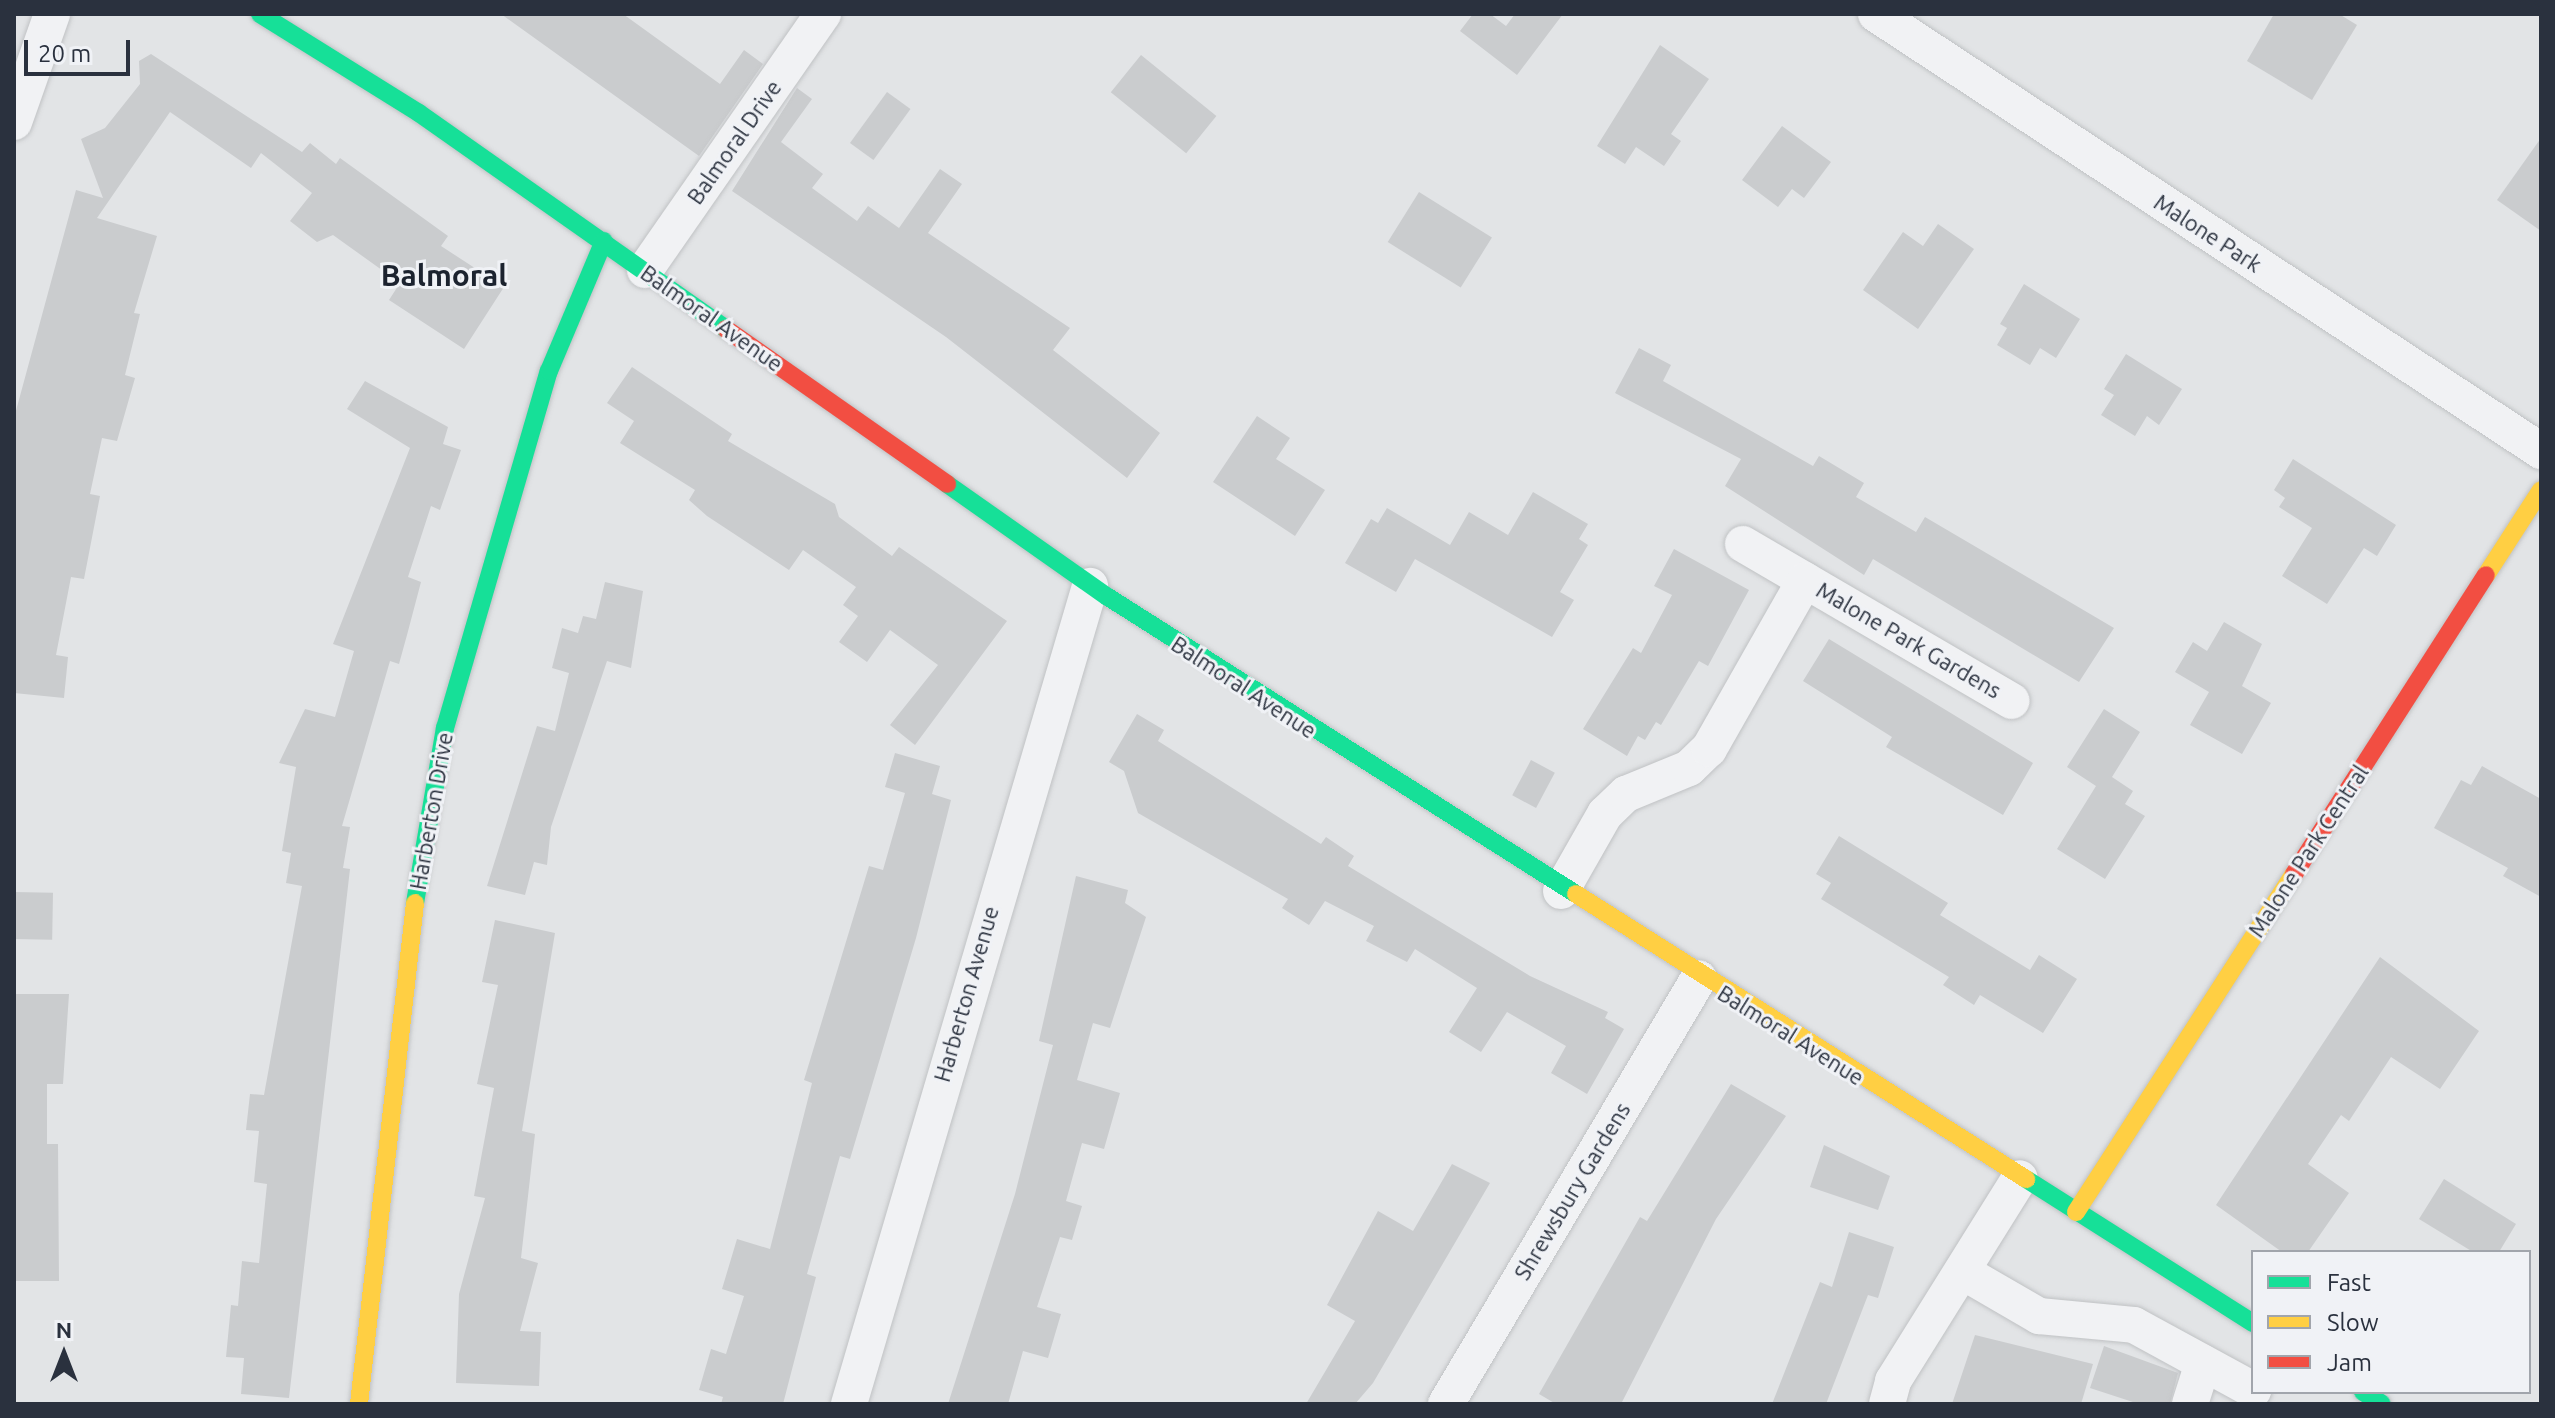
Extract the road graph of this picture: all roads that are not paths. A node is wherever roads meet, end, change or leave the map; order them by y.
1 (52, 14) edge
2 (260, 14) edge
3 (823, 14) edge
4 (1876, 14) edge
5 (14, 122) edge
6 (604, 241) junction
7 (645, 270) junction
8 (2541, 451) edge
9 (2541, 490) edge
10 (1743, 544) dead end
11 (1805, 580) junction
12 (1090, 586) junction
13 (2012, 701) dead end
14 (1561, 891) junction
15 (1699, 978) junction
16 (2020, 1178) junction
17 (2076, 1212) junction
18 (1963, 1272) junction
19 (2251, 1322) edge
20 (2203, 1363) junction
21 (2251, 1389) edge
22 (359, 1404) edge
23 (849, 1404) edge
24 (1446, 1404) edge
25 (1887, 1404) edge
26 (2190, 1404) edge

1 - 5 street
2 - 6 main road, Balmoral Avenue
3 - 7 street, Balmoral Drive
4 - 8 street, Malone Park
6 - 7 main road, Balmoral Avenue
6 - 22 main road, Harberton Drive
7 - 12 main road, Balmoral Avenue
9 - 17 main road, Malone Park Central
10 - 11 street, Malone Park Gardens
11 - 13 street, Malone Park Gardens
11 - 14 street, Malone Park Gardens
12 - 14 main road, Balmoral Avenue
12 - 23 street, Harberton Avenue
14 - 15 main road, Balmoral Avenue
15 - 16 main road, Balmoral Avenue
15 - 24 street, Shrewsbury Gardens
16 - 17 main road, Balmoral Avenue
16 - 18 street
17 - 19 main road, Balmoral Avenue
18 - 20 street
18 - 25 street
20 - 21 street
20 - 26 street

